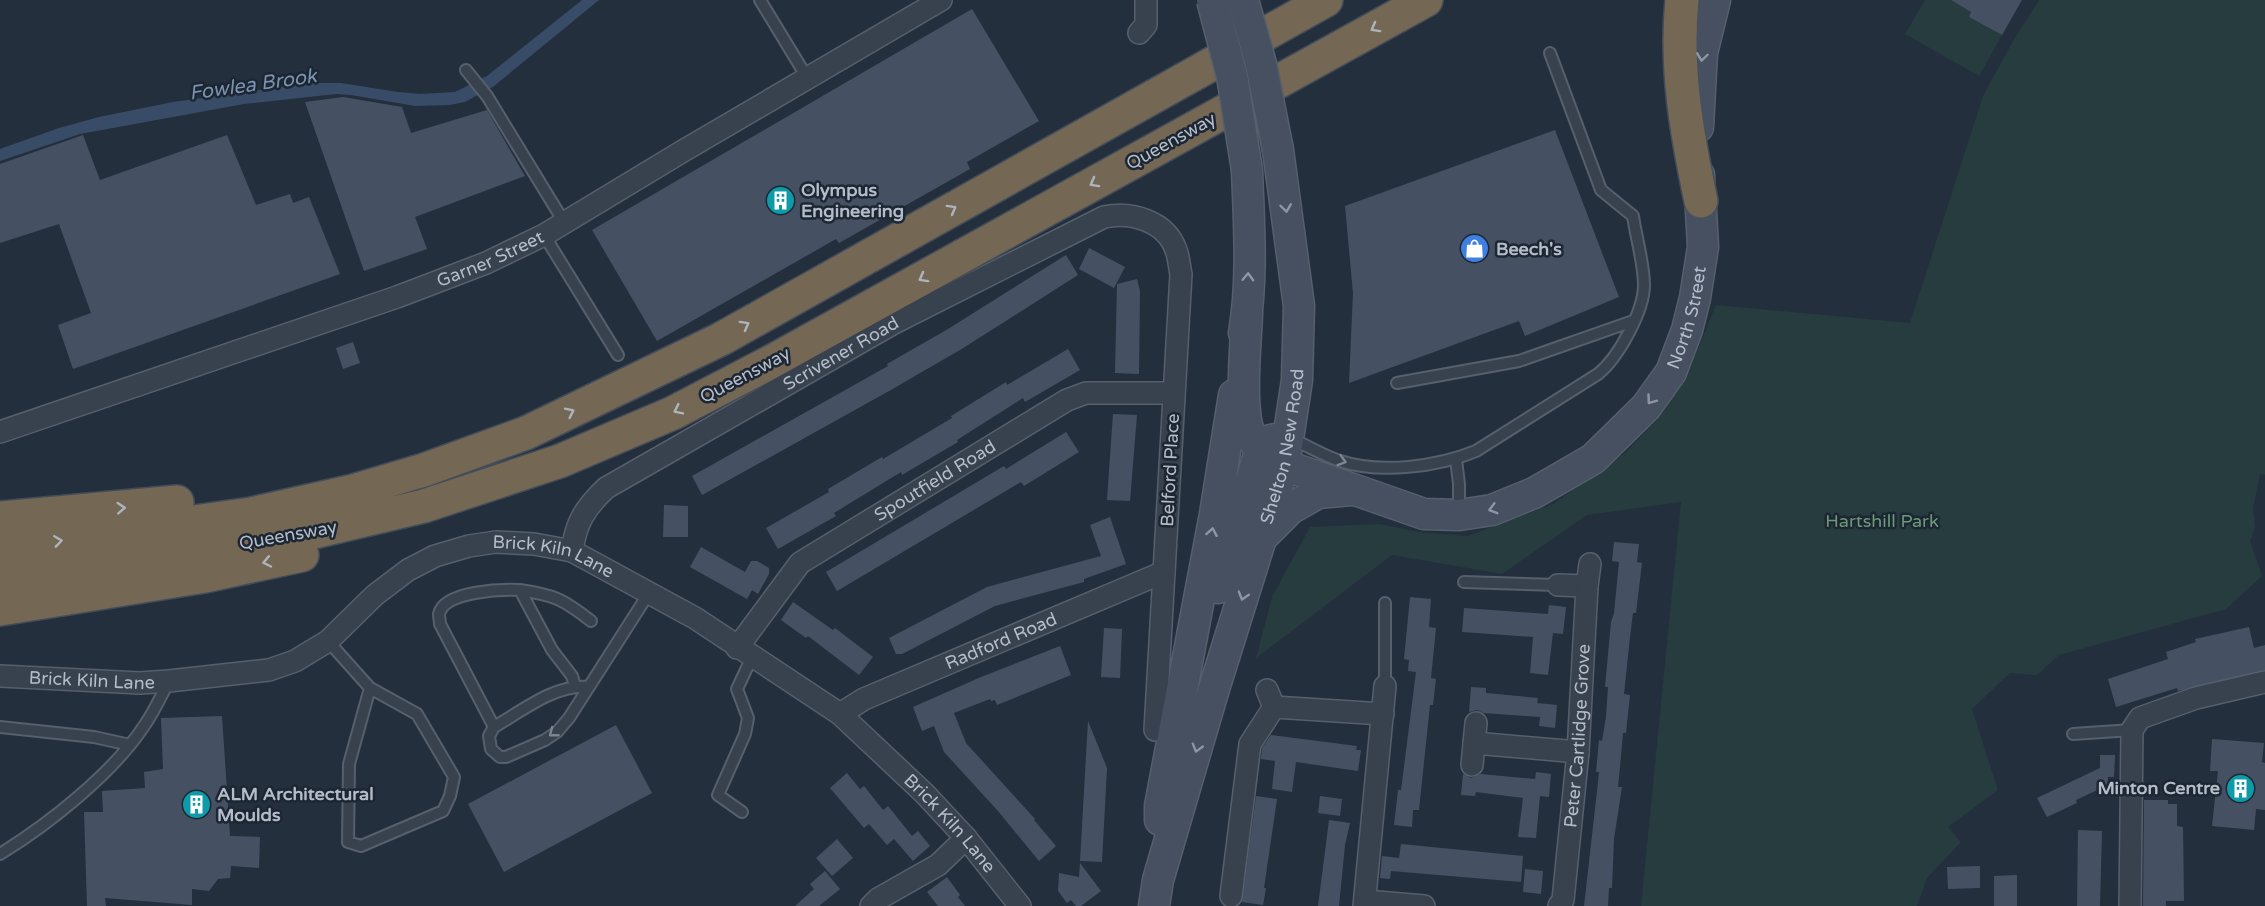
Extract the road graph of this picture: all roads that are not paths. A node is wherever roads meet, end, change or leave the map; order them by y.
1 (760, 0) edge
2 (1146, 0) edge
3 (1212, 0) edge
4 (1243, 0) edge
5 (1326, 0) edge
6 (1426, 0) edge
7 (1682, 0) edge
8 (1715, 0) edge
9 (930, 3) edge
10 (1139, 33) dead end
11 (1550, 53) dead end
12 (466, 70) dead end
13 (808, 79) junction
14 (1701, 201) junction
15 (564, 222) junction
16 (1151, 222) joint
17 (544, 235) junction
18 (1247, 314) junction
19 (1634, 321) junction
20 (618, 355) dead end
21 (1397, 383) dead end
22 (1174, 393) junction
23 (0, 432) edge
24 (526, 433) junction
25 (1278, 450) junction
26 (1456, 459) junction
27 (560, 461) junction
28 (1352, 490) junction
29 (1459, 515) junction
30 (0, 518) edge
31 (1260, 540) junction
32 (0, 549) edge
33 (572, 551) junction
34 (1590, 564) dead end
35 (1164, 572) junction
36 (0, 576) edge
37 (1464, 582) dead end
38 (1558, 585) joint
39 (1587, 586) junction
40 (520, 590) junction
41 (649, 593) junction
42 (1385, 603) dead end
43 (0, 609) edge
44 (591, 621) dead end
45 (328, 640) junction
46 (745, 652) junction
47 (0, 676) edge
48 (169, 681) junction
49 (2265, 682) edge
50 (575, 686) junction
51 (1385, 686) joint
52 (588, 687) junction
53 (370, 688) junction
54 (1182, 693) junction
55 (840, 714) junction
56 (1383, 714) junction
57 (0, 727) edge
58 (494, 727) junction
59 (1155, 730) dead end
60 (2132, 730) junction
61 (2073, 734) dead end
62 (130, 745) junction
63 (1578, 752) junction
64 (1472, 765) dead end
65 (742, 812) dead end
66 (966, 838) junction
67 (0, 854) edge
68 (1156, 893) edge
69 (1231, 896) dead end
70 (1365, 903) edge
71 (871, 906) edge
72 (1020, 906) edge
73 (1424, 906) edge
74 (1559, 906) edge
75 (2130, 906) edge

1 - 13 lane
2 - 10 street
18 -> 3 main road, Shelton New Road, bridge
4 -> 25 main road, Shelton New Road, bridge
24 -> 5 highway, Queensway
6 -> 27 highway, Queensway
7 - 14 highway
8 -> 14 main road, North Street
9 - 13 street, Garner Street
11 - 19 lane
12 - 15 lane
13 - 15 street, Garner Street
14 -> 29 main road, North Street
15 - 17 street, Garner Street
16 - 22 street, Belford Place
16 - 33 street, Scrivener Road
17 - 20 lane
17 - 23 street, Garner Street
18 - 25 main road
54 -> 18 main road, Shelton New Road
19 - 21 lane
19 - 26 lane
22 - 35 street, Belford Place
22 - 46 street, Spoutfield Road
30 -> 24 highway
32 -> 24 highway, Queensway
25 -> 26 lane
25 - 28 main road, North Street
25 - 31 main road, Shelton New Road
25 - 54 main road
26 - 29 lane
27 - 36 highway, Queensway
27 -> 43 highway
28 - 29 main road, North Street
28 - 31 main road
31 -> 68 main road, Shelton New Road
33 - 41 street, Brick Kiln Lane
33 - 45 street, Brick Kiln Lane
34 - 39 street, Peter Cartlidge Grove
35 - 55 street, Radford Road
35 - 59 street, Belford Place
37 - 38 lane
38 - 39 street
39 - 63 street, Peter Cartlidge Grove
40 - 44 lane
40 - 50 lane
40 - 58 lane
41 - 46 street, Brick Kiln Lane
41 - 52 lane
42 - 51 lane
45 - 48 street, Brick Kiln Lane
45 - 53 lane
46 - 55 street, Brick Kiln Lane
46 - 65 lane
47 - 48 street, Brick Kiln Lane
48 - 62 lane
49 - 60 street
50 - 52 lane
50 - 58 lane
51 - 56 street
52 -> 58 lane
53 - 53 lane
54 - 68 main road, Shelton New Road
55 - 66 street, Brick Kiln Lane
56 - 69 street
56 - 70 street
57 - 62 lane
60 - 61 lane
60 - 75 street
62 - 67 lane
63 - 64 street
63 - 74 street, Peter Cartlidge Grove
66 - 71 street
66 - 72 street, Brick Kiln Lane
70 - 73 street

